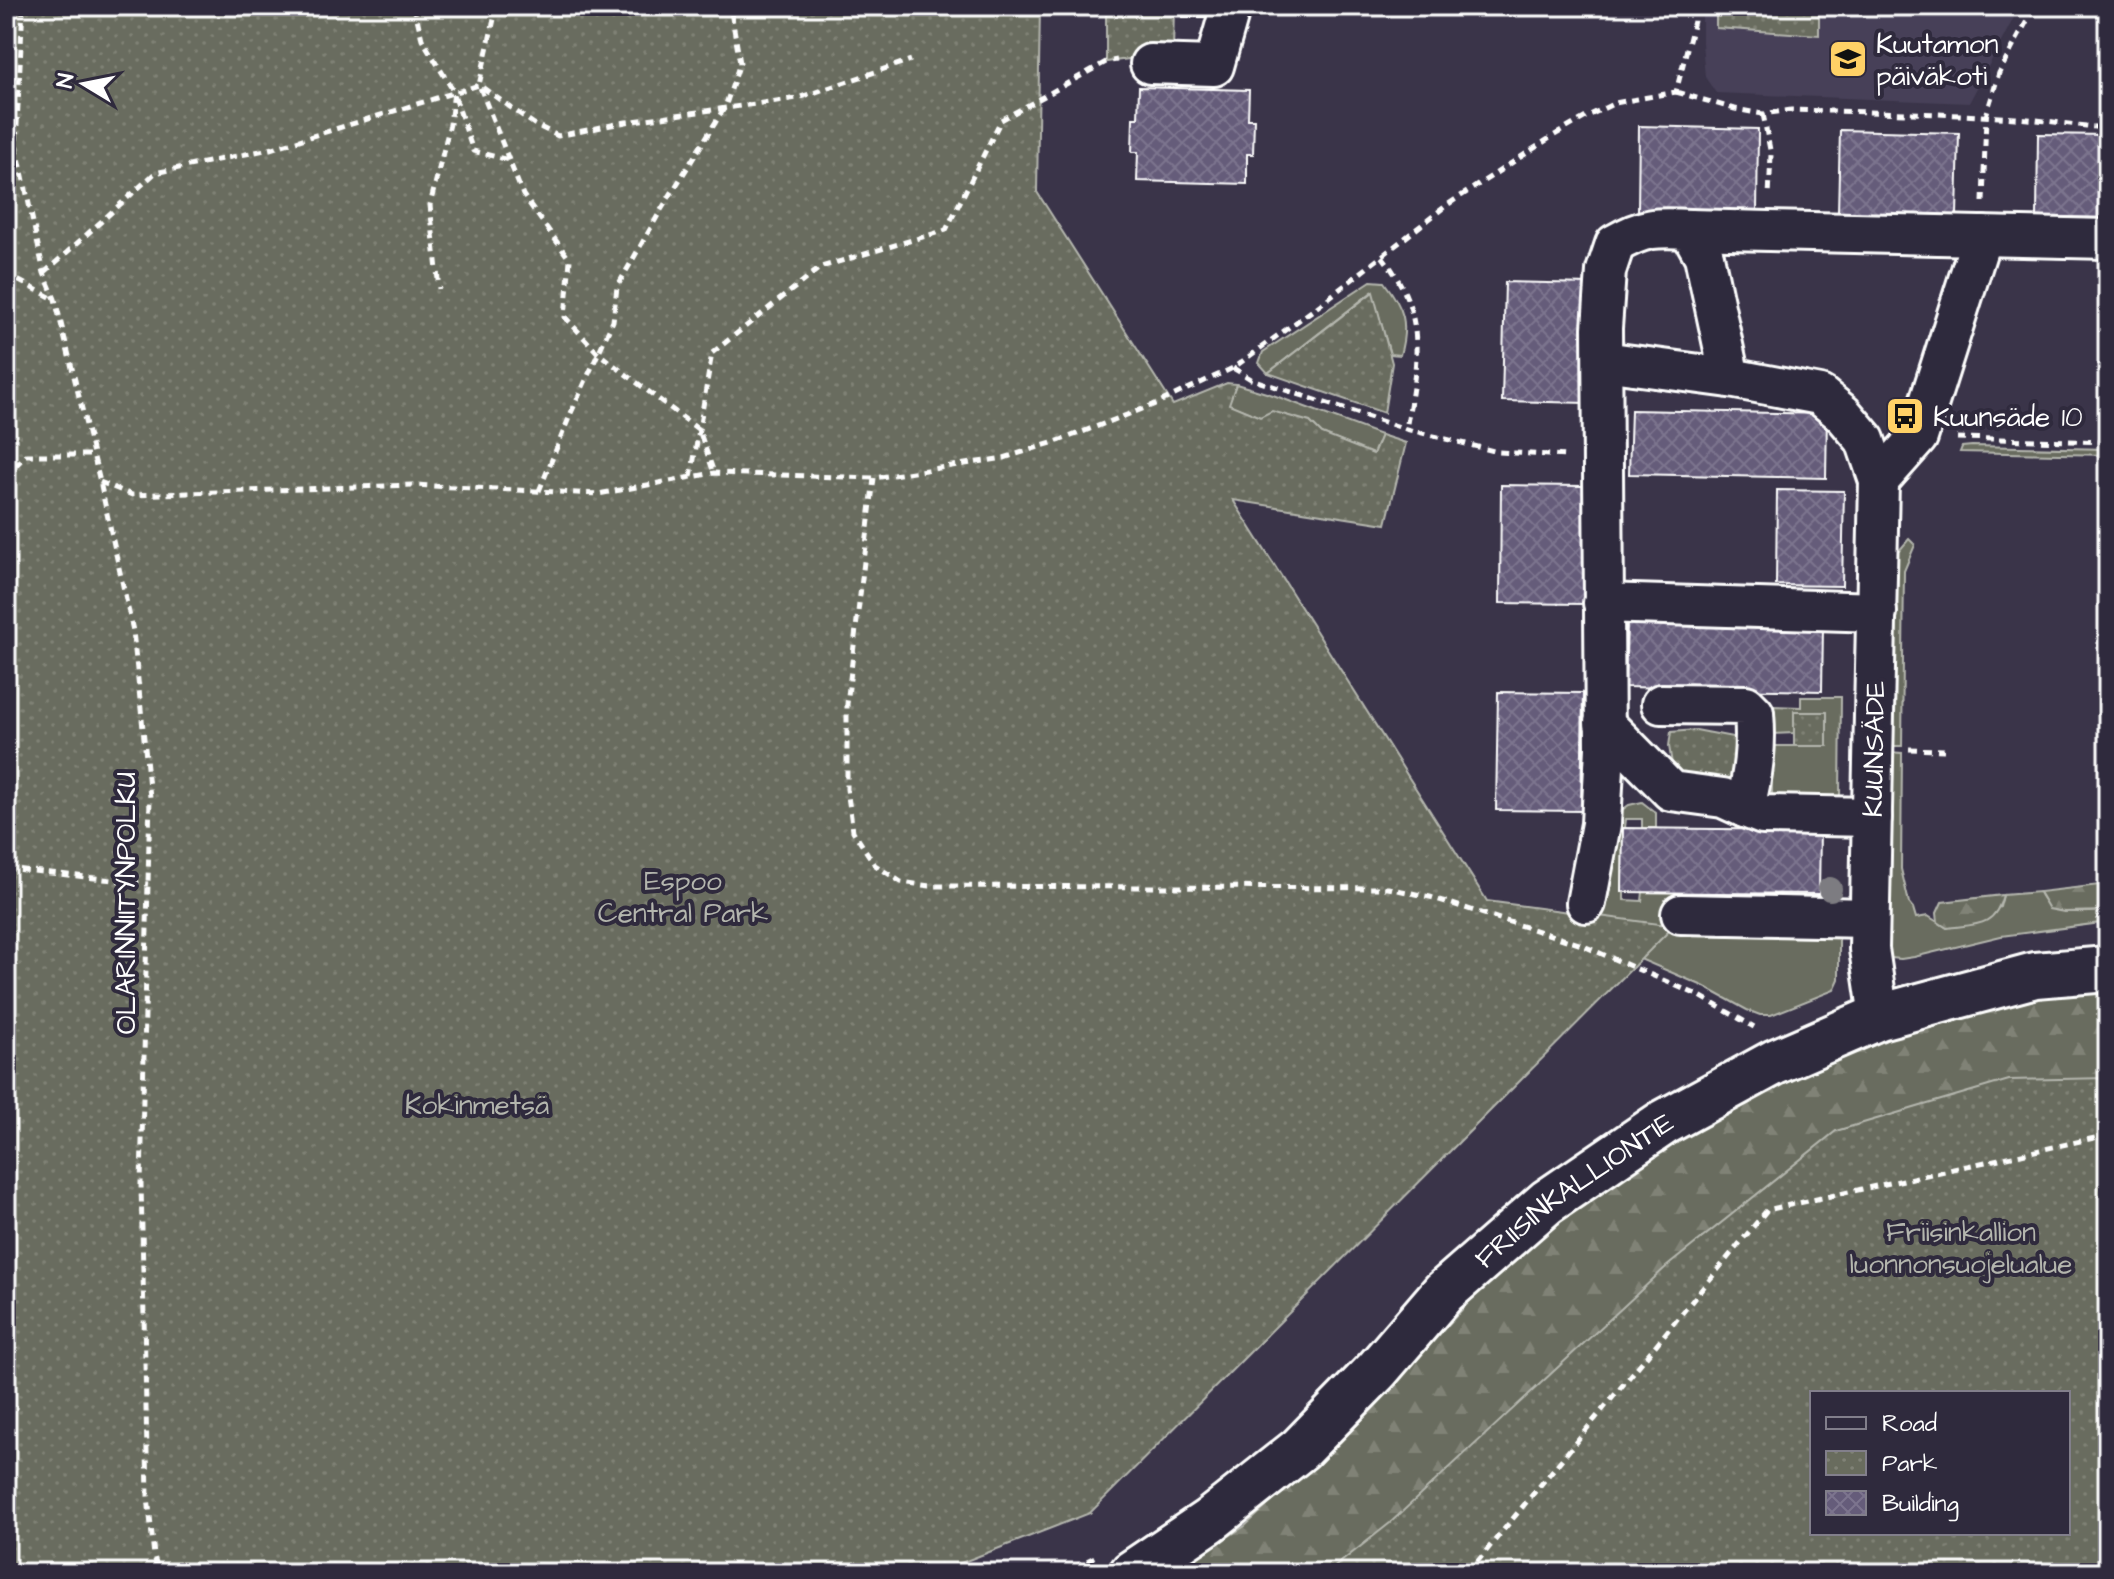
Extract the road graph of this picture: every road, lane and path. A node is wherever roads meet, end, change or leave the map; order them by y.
1 (23, 6) edge
2 (414, 6) edge
3 (497, 6) edge
4 (730, 6) edge
5 (1231, 6) edge
6 (1694, 6) edge
7 (2035, 6) edge
8 (911, 60) dead end
9 (1134, 62) joint
10 (479, 85) junction
11 (454, 92) junction
12 (1676, 92) junction
13 (725, 107) junction
14 (1763, 114) junction
15 (1986, 116) junction
16 (2108, 128) edge
17 (510, 160) junction
18 (1689, 229) junction
19 (1767, 231) junction
20 (1982, 236) junction
21 (2108, 239) edge
22 (1382, 256) junction
23 (44, 273) junction
24 (6, 274) edge
25 (439, 289) dead end
26 (55, 299) junction
27 (598, 353) junction
28 (1603, 361) junction
29 (1233, 368) junction
30 (1730, 378) junction
31 (6, 427) edge
32 (1406, 429) junction
33 (699, 430) junction
34 (1918, 437) junction
35 (2108, 442) edge
36 (93, 455) junction
37 (1603, 459) junction
38 (14, 468) junction
39 (714, 473) junction
40 (6, 476) edge
41 (691, 477) junction
42 (874, 478) junction
43 (1879, 481) junction
44 (100, 482) junction
45 (539, 491) junction
46 (1603, 603) junction
47 (1877, 612) junction
48 (1661, 704) dead end
49 (1604, 723) junction
50 (1906, 749) dead end
51 (1944, 750) dead end
52 (1671, 791) junction
53 (1603, 805) junction
54 (1745, 808) junction
55 (1872, 817) junction
56 (6, 868) edge
57 (148, 884) junction
58 (1586, 903) dead end
59 (1681, 914) dead end
60 (1869, 918) junction
61 (2108, 969) edge
62 (1879, 1017) junction
63 (1757, 1029) dead end
64 (2108, 1135) edge
65 (159, 1573) edge
66 (1132, 1573) edge
67 (1468, 1573) edge

1 - 23 path, OLARINNIITYNPOLKU
2 - 11 path
3 - 10 path
4 - 13 path
5 - 9 street
6 - 12 path
7 - 15 path
8 - 13 path
9 - 33 path
10 - 11 path
10 - 13 path
10 - 17 path
11 - 17 path
11 - 23 path
11 - 25 path
12 - 14 path
12 - 22 path
13 - 27 path
14 - 15 path
14 - 19 path
15 - 16 path
15 - 20 path
17 - 27 path
18 - 19 street
18 - 28 street
18 - 30 street
19 - 20 street
20 - 21 street
20 - 34 street
22 - 29 path
22 - 32 path
23 - 26 path, OLARINNIITYNPOLKU
24 - 26 path
26 - 36 path, OLARINNIITYNPOLKU
27 - 33 path
27 - 45 path
28 - 30 street, KUUNSÄDE
28 - 37 street
29 - 32 path
29 - 42 path
30 - 43 street, KUUNSÄDE
31 - 38 path
32 - 37 path
33 - 39 path
33 - 41 path
34 - 35 path
34 - 43 street
36 - 38 path
36 - 44 path, OLARINNIITYNPOLKU
37 - 46 street
38 - 40 path
39 - 41 path
39 - 42 path
41 - 45 path
42 - 63 path
43 - 47 street, KUUNSÄDE
44 - 45 path
44 - 57 path, OLARINNIITYNPOLKU
46 - 47 street
46 - 49 street
47 - 55 street, KUUNSÄDE
48 - 54 street
49 - 52 street
49 - 53 street
50 - 51 path
52 - 53 street
52 - 54 street
53 - 58 street
54 - 55 street
55 - 60 street, KUUNSÄDE
56 - 57 path
57 - 65 path, OLARINNIITYNPOLKU
59 - 60 street
60 - 62 street, KUUNSÄDE
61 - 62 main road, FRIISINKALLIONTIE
62 - 66 main road, FRIISINKALLIONTIE
64 - 67 path

